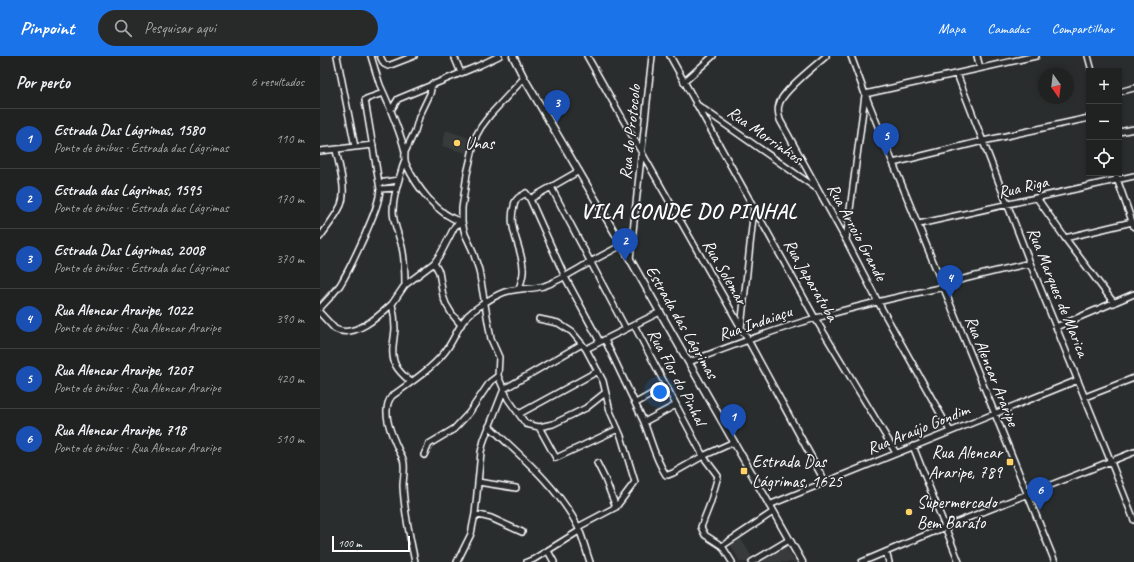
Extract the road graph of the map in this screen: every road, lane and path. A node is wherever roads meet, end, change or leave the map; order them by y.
1 (337, 56) edge
2 (371, 56) edge
3 (380, 56) edge
4 (414, 56) edge
5 (454, 56) edge
6 (499, 56) edge
7 (513, 56) edge
8 (587, 56) edge
9 (652, 56) edge
10 (670, 56) edge
11 (713, 56) edge
12 (826, 56) edge
13 (852, 56) edge
14 (977, 56) edge
15 (1032, 56) edge
16 (1088, 56) edge
17 (980, 68) junction
18 (1091, 68) edge
19 (461, 73) junction
20 (957, 74) junction
21 (524, 78) junction
22 (684, 82) junction
23 (432, 84) junction
24 (1134, 88) edge
25 (1122, 91) edge
26 (384, 93) junction
27 (866, 94) junction
28 (696, 104) junction
29 (391, 110) junction
30 (1086, 119) edge
31 (1134, 129) edge
32 (1122, 131) edge
33 (983, 141) junction
34 (373, 145) junction
35 (355, 147) junction
36 (336, 150) junction
37 (320, 151) edge
38 (405, 152) junction
39 (642, 153) junction
40 (404, 162) junction
41 (893, 163) junction
42 (579, 171) junction
43 (1116, 176) edge
44 (1134, 176) edge
45 (398, 180) junction
46 (1117, 180) junction
47 (380, 186) junction
48 (552, 187) junction
49 (396, 188) junction
50 (818, 188) junction
51 (1036, 198) junction
52 (530, 199) junction
53 (1008, 205) junction
54 (754, 208) junction
55 (462, 222) junction
56 (919, 224) junction
57 (1133, 225) edge
58 (320, 237) edge
59 (1065, 238) junction
60 (846, 240) junction
61 (622, 245) junction
62 (630, 259) junction
63 (591, 262) junction
64 (434, 263) junction
65 (1030, 263) junction
66 (565, 277) junction
67 (405, 285) junction
68 (943, 286) junction
69 (519, 289) junction
70 (1134, 294) edge
71 (878, 302) junction
72 (485, 303) junction
73 (1114, 303) junction
74 (392, 304) junction
75 (320, 308) edge
76 (660, 312) junction
77 (320, 313) edge
78 (815, 318) junction
79 (539, 319) dead end
80 (461, 325) junction
81 (634, 325) junction
82 (1056, 326) junction
83 (741, 328) junction
84 (626, 329) junction
85 (748, 340) junction
86 (602, 341) junction
87 (582, 344) junction
88 (586, 349) junction
89 (689, 362) junction
90 (598, 371) junction
91 (498, 376) junction
92 (1134, 378) edge
93 (1078, 380) junction
94 (411, 382) junction
95 (666, 386) junction
96 (504, 388) junction
97 (605, 393) junction
98 (1085, 397) junction
99 (636, 403) junction
100 (676, 405) junction
101 (519, 414) junction
102 (994, 414) junction
103 (644, 422) junction
104 (489, 426) junction
105 (539, 426) junction
106 (618, 429) junction
107 (950, 431) junction
108 (734, 442) junction
109 (913, 446) junction
110 (1134, 452) edge
111 (896, 453) junction
112 (424, 455) dead end
113 (703, 456) junction
114 (1111, 462) junction
115 (597, 463) dead end
116 (478, 482) junction
117 (825, 482) junction
118 (516, 488) dead end
119 (1028, 494) junction
120 (769, 505) junction
121 (616, 507) junction
122 (773, 512) junction
123 (475, 514) junction
124 (1134, 520) edge
125 (945, 527) junction
126 (578, 529) junction
127 (522, 532) dead end
128 (789, 540) junction
129 (722, 546) junction
130 (548, 551) junction
131 (886, 552) junction
132 (415, 562) edge
133 (457, 562) edge
134 (527, 562) edge
135 (554, 562) edge
136 (590, 562) edge
137 (732, 562) edge
138 (752, 562) edge
139 (802, 562) edge
140 (862, 562) edge
141 (889, 562) edge
142 (959, 562) edge
143 (1055, 562) edge

1 - 35 street
2 - 26 street
3 - 4 street
5 - 19 street
6 - 19 street
7 - 21 main road, Estrada das Lágrimas
8 - 39 street, Rua Solemar
9 - 39 street, Rua do Protocolo
10 - 22 street, Rua Japaratuba
11 - 22 street
12 - 50 street, Rua Arroio Grande
13 - 27 street, Rua Alencar Araripe
14 - 17 street
15 - 17 street
16 - 18 street
17 - 20 street
19 - 23 street
20 - 27 street
20 - 33 street, Rua Marques de Marica
21 - 42 main road, Estrada das Lágrimas
21 - 55 street
22 - 28 street, Rua Japaratuba
23 - 29 street
23 - 38 street
24 - 25 street
26 - 29 street
26 - 34 street
27 - 41 street, Rua Alencar Araripe
27 - 60 street
28 - 50 street, Rua Morrinhos
28 - 54 street, Rua Japaratuba
29 - 38 street
30 - 33 street
31 - 32 street
33 - 41 street
33 - 53 street, Rua Marques de Marica
34 - 35 street
34 - 47 street
35 - 36 street
36 - 37 street
36 - 58 street
38 - 40 street
39 - 62 street, Rua do Protocolo
39 - 83 street, Rua Solemar
40 - 45 street
40 - 55 street
41 - 56 street, Rua Alencar Araripe
42 - 48 street
42 - 61 main road, Estrada das Lágrimas
43 - 46 street
44 - 46 street, Rua Riga
45 - 47 street
45 - 49 street
46 - 51 street, Rua Riga
46 - 57 street
47 - 49 street
47 - 75 street
48 - 52 street
48 - 63 street
49 - 67 street
50 - 60 street, Rua Arroio Grande
51 - 53 street, Rua Riga
51 - 59 street
52 - 66 street
52 - 69 street
53 - 56 street, Rua Riga
53 - 65 street, Rua Marques de Marica
54 - 78 street, Rua Japaratuba
54 - 83 street
55 - 64 street
55 - 72 street
56 - 68 street, Rua Alencar Araripe
57 - 59 street
59 - 73 street
60 - 71 street, Rua Arroio Grande
61 - 62 main road, Estrada das Lágrimas
61 - 63 street
62 - 76 main road, Estrada das Lágrimas
63 - 66 street
63 - 84 street
64 - 67 street
64 - 80 street
65 - 68 street, Rua Indaiaçu
65 - 82 street, Rua Marques de Marica
66 - 69 street
66 - 86 street
67 - 74 street
68 - 71 street, Rua Indaiaçu
68 - 102 street, Rua Alencar Araripe
69 - 72 street
70 - 73 street
71 - 78 street, Rua Indaiaçu
71 - 107 street, Rua Arroio Grande
72 - 80 street
72 - 91 street
73 - 82 street
74 - 77 street
74 - 94 street
76 - 81 street
76 - 89 main road, Estrada das Lágrimas
78 - 85 street, Rua Indaiaçu
78 - 111 street, Rua Japaratuba
79 - 87 street
80 - 94 street
81 - 84 street
81 - 95 street, Rua Flor do Pinhal
82 - 93 street, Rua Marques de Marica
83 - 85 street, Rua Solemar
84 - 86 street
85 - 89 street, Rua Indaiaçu
85 - 117 street, Rua Solemar
86 - 88 street
86 - 99 street
87 - 88 street
87 - 96 street
88 - 90 street
89 - 108 main road, Estrada das Lágrimas
90 - 97 street
90 - 101 street
91 - 96 street
91 - 112 street
92 - 98 street
93 - 98 street, Rua Marques de Marica
93 - 102 street, Rua Araújo Gondim
94 - 132 street
95 - 99 street
95 - 100 street, Rua Flor do Pinhal
96 - 101 street
96 - 104 street
97 - 105 street
97 - 106 street
98 - 114 street, Rua Marques de Marica
99 - 103 street
100 - 103 street
100 - 113 street, Rua Flor do Pinhal
101 - 105 street
102 - 107 street, Rua Araújo Gondim
102 - 119 street, Rua Alencar Araripe
103 - 113 street
104 - 116 street
104 - 126 street
105 - 106 street
106 - 121 street
107 - 109 street, Rua Araújo Gondim
108 - 113 street
108 - 120 main road, Estrada das Lágrimas
109 - 111 street, Rua Araújo Gondim
109 - 125 street
110 - 114 street
111 - 117 street, Rua Araújo Gondim
113 - 129 street, Rua Flor do Pinhal
114 - 119 street
114 - 124 street, Rua Marques de Marica
115 - 121 street
116 - 118 street
116 - 123 street
117 - 120 street, Rua Araújo Gondim
119 - 125 street
119 - 143 street, Rua Alencar Araripe
120 - 122 main road, Estrada das Lágrimas
121 - 126 street
122 - 128 main road, Estrada das Lágrimas
122 - 129 street
123 - 127 street
123 - 133 street
125 - 131 street
125 - 142 street
126 - 130 street
126 - 136 street
128 - 138 street
128 - 139 main road, Estrada das Lágrimas
129 - 137 street, Rua Flor do Pinhal
130 - 134 street
130 - 135 street
131 - 140 street
131 - 141 street

